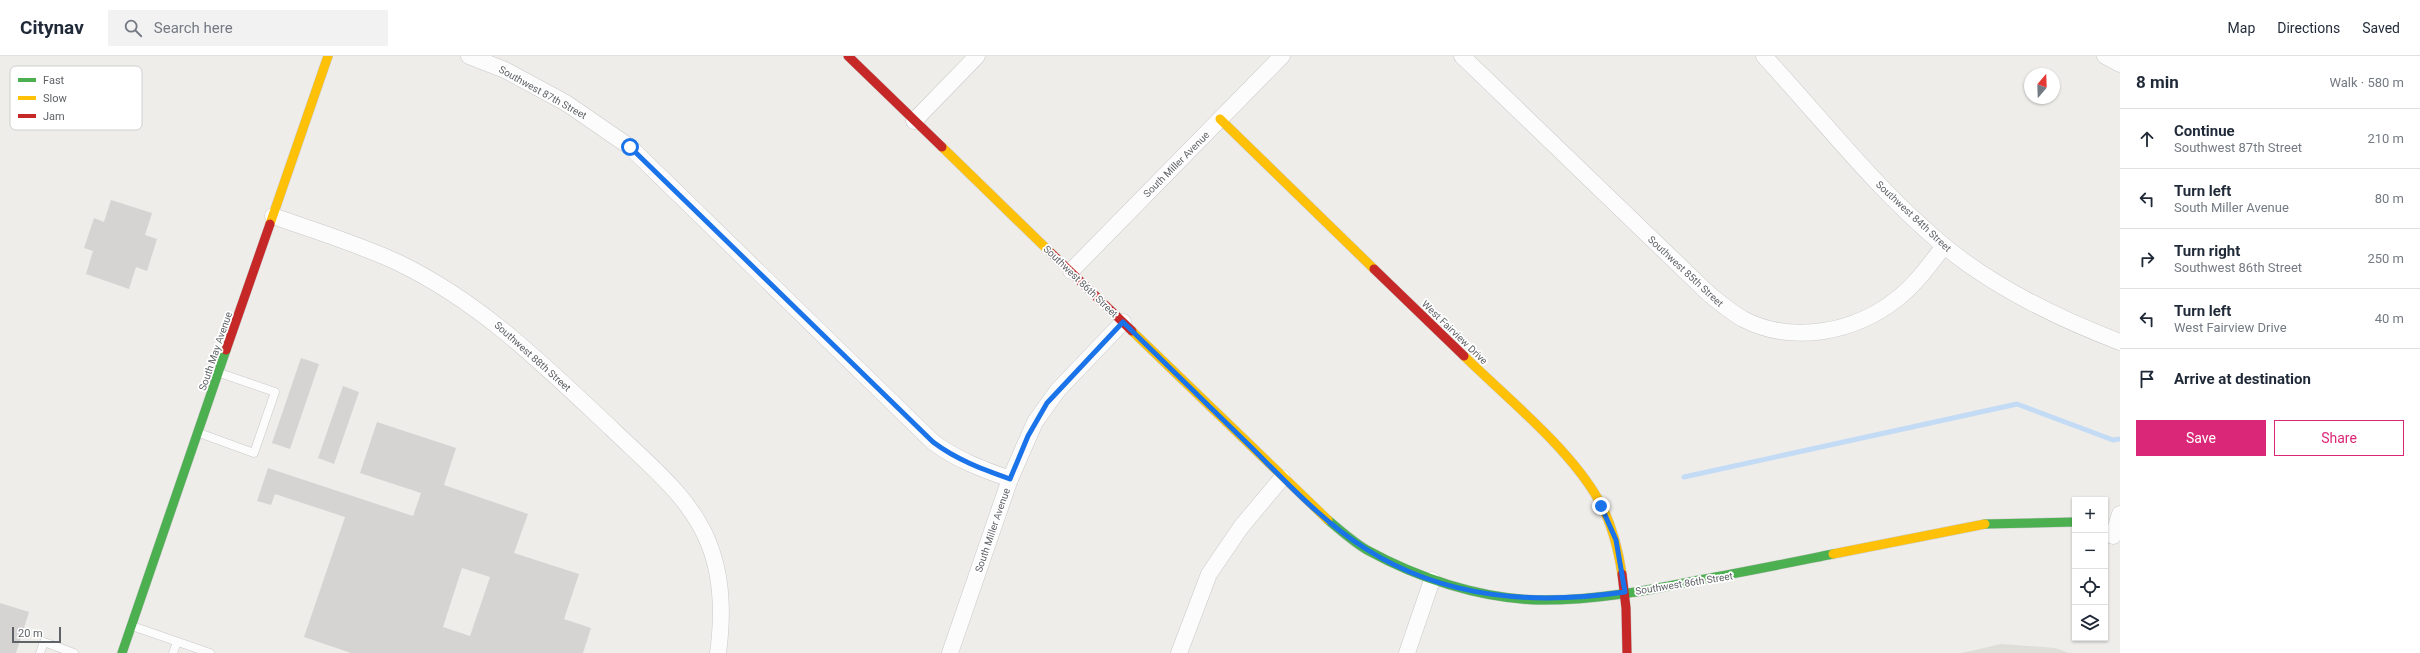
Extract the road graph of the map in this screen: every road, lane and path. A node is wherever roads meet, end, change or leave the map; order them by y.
1 (328, 56) edge
2 (468, 56) edge
3 (848, 56) edge
4 (977, 56) edge
5 (1282, 56) edge
6 (1462, 56) edge
7 (1764, 56) edge
8 (2105, 56) edge
9 (2120, 64) edge
10 (1220, 119) junction
11 (914, 121) junction
12 (273, 216) junction
13 (1944, 246) junction
14 (1071, 271) junction
15 (1123, 322) junction
16 (2120, 342) edge
17 (219, 372) junction
18 (198, 432) junction
19 (1282, 478) junction
20 (1010, 479) junction
21 (2120, 514) edge
22 (2072, 522) edge
23 (2113, 536) edge
24 (1432, 580) junction
25 (1625, 592) junction
26 (132, 626) junction
27 (177, 642) junction
28 (40, 653) edge
29 (74, 653) edge
30 (122, 653) edge
31 (173, 653) edge
32 (210, 653) edge
33 (718, 653) edge
34 (950, 653) edge
35 (1179, 653) edge
36 (1407, 653) edge
37 (1627, 653) edge

1 - 12 street, South May Avenue
2 - 20 street, Southwest 87th Street
3 - 11 street, Southwest 86th Street
4 - 11 street
5 - 10 street, South Miller Avenue
6 - 13 street, Southwest 85th Street
7 - 13 street, Southwest 84th Street
8 - 9 street
10 - 14 street, South Miller Avenue
10 - 25 street, West Fairview Drive
11 - 14 street, Southwest 86th Street
12 - 17 street, South May Avenue
12 - 33 street, Southwest 88th Street
13 - 16 street, Southwest 84th Street
14 - 15 street, Southwest 86th Street
15 - 19 street, Southwest 86th Street
15 - 20 street, South Miller Avenue
17 - 18 street, South May Avenue
17 - 18 lane
18 - 26 street, South May Avenue
19 - 24 street, Southwest 86th Street
19 - 35 street
20 - 34 street, South Miller Avenue
21 - 23 street
22 - 25 street, Southwest 86th Street
24 - 25 street, Southwest 86th Street
24 - 36 street
25 - 37 street, West Fairview Drive
26 - 27 lane
26 - 30 street, South May Avenue
27 - 31 lane
27 - 32 lane
28 - 29 lane

